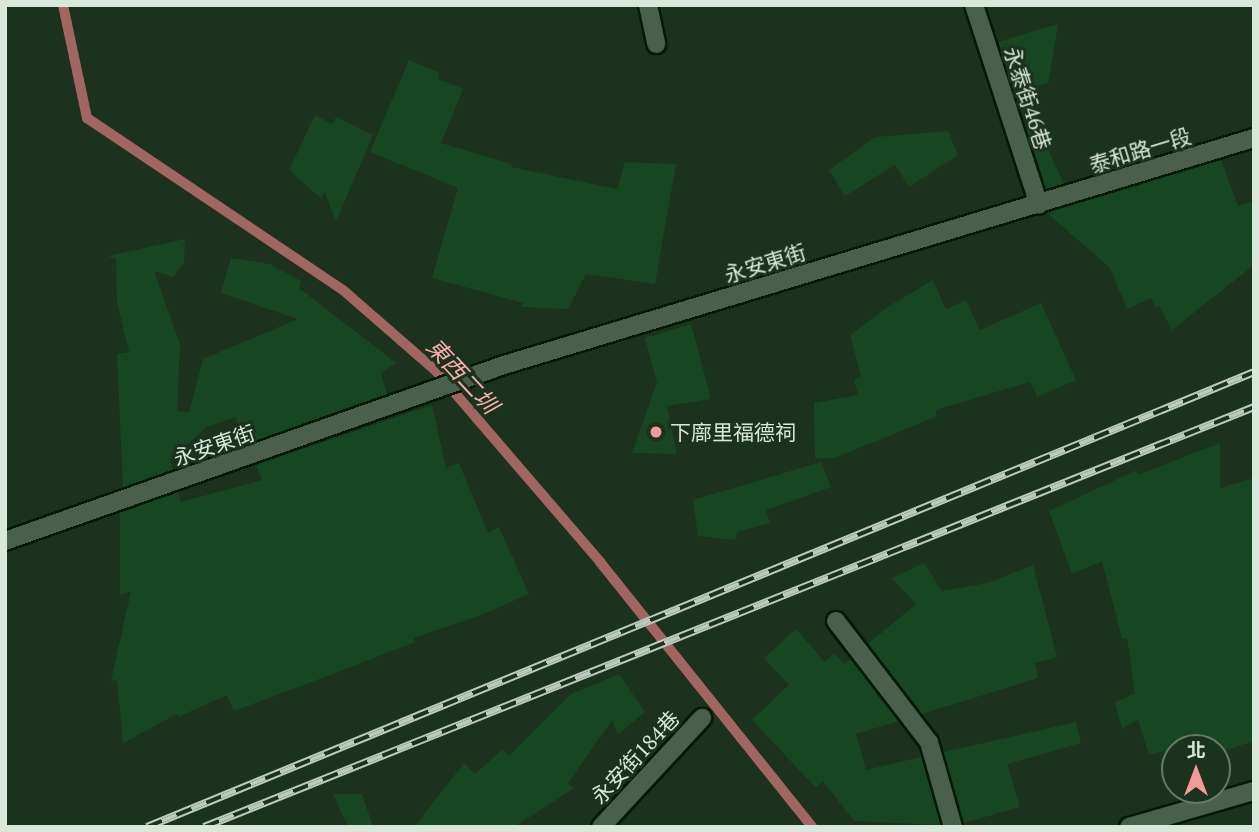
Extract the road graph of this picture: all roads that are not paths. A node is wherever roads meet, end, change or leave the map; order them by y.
1 (648, 5) edge
2 (974, 5) edge
3 (656, 44) dead end
4 (1254, 138) edge
5 (1039, 205) junction
6 (5, 541) edge
7 (836, 621) dead end
8 (702, 718) dead end
9 (1254, 791) edge
10 (601, 827) edge
11 (953, 827) edge
12 (1129, 827) edge

1 - 3 street
2 - 5 street, 永泰街46巷
4 - 5 street, 泰和路一段
5 - 6 street, 永安東街
7 - 11 street
8 - 10 street, 永安街184巷
9 - 12 street

